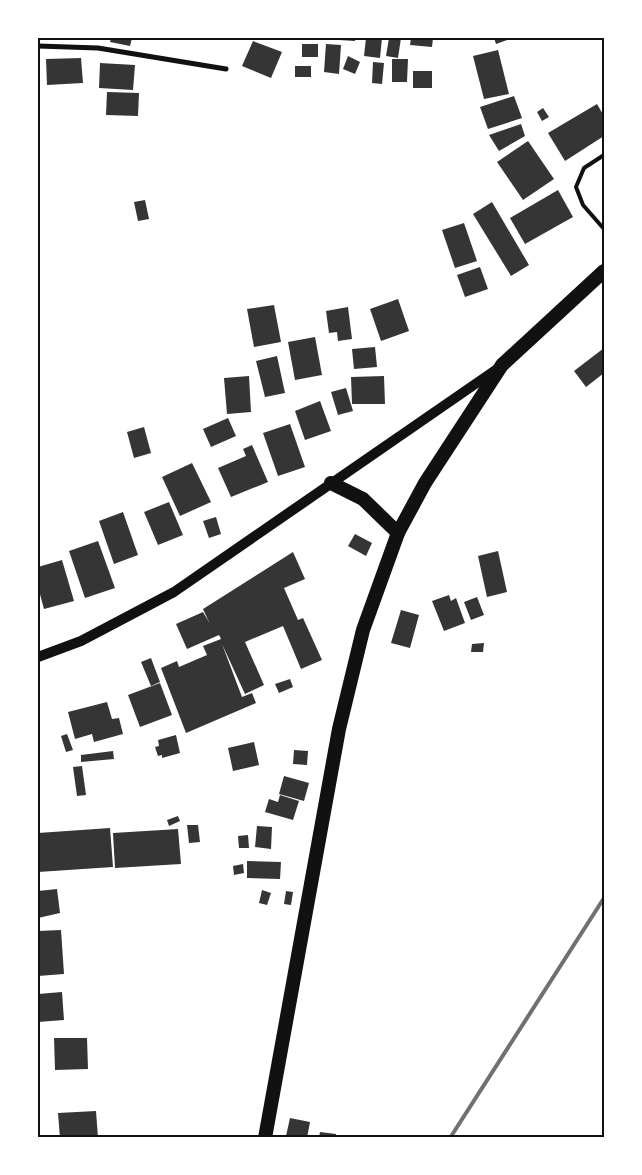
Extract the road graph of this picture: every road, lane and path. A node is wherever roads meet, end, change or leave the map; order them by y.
1 (38, 46) edge
2 (226, 69) dead end
3 (604, 155) edge
4 (604, 229) edge
5 (604, 271) edge
6 (502, 365) junction
7 (331, 483) junction
8 (398, 533) junction
9 (38, 657) edge
10 (264, 1138) edge

1 - 2 street
3 - 4 lane
5 - 6 highway
6 - 7 main road
6 - 8 highway
7 - 8 highway
7 - 9 main road
8 - 10 highway

